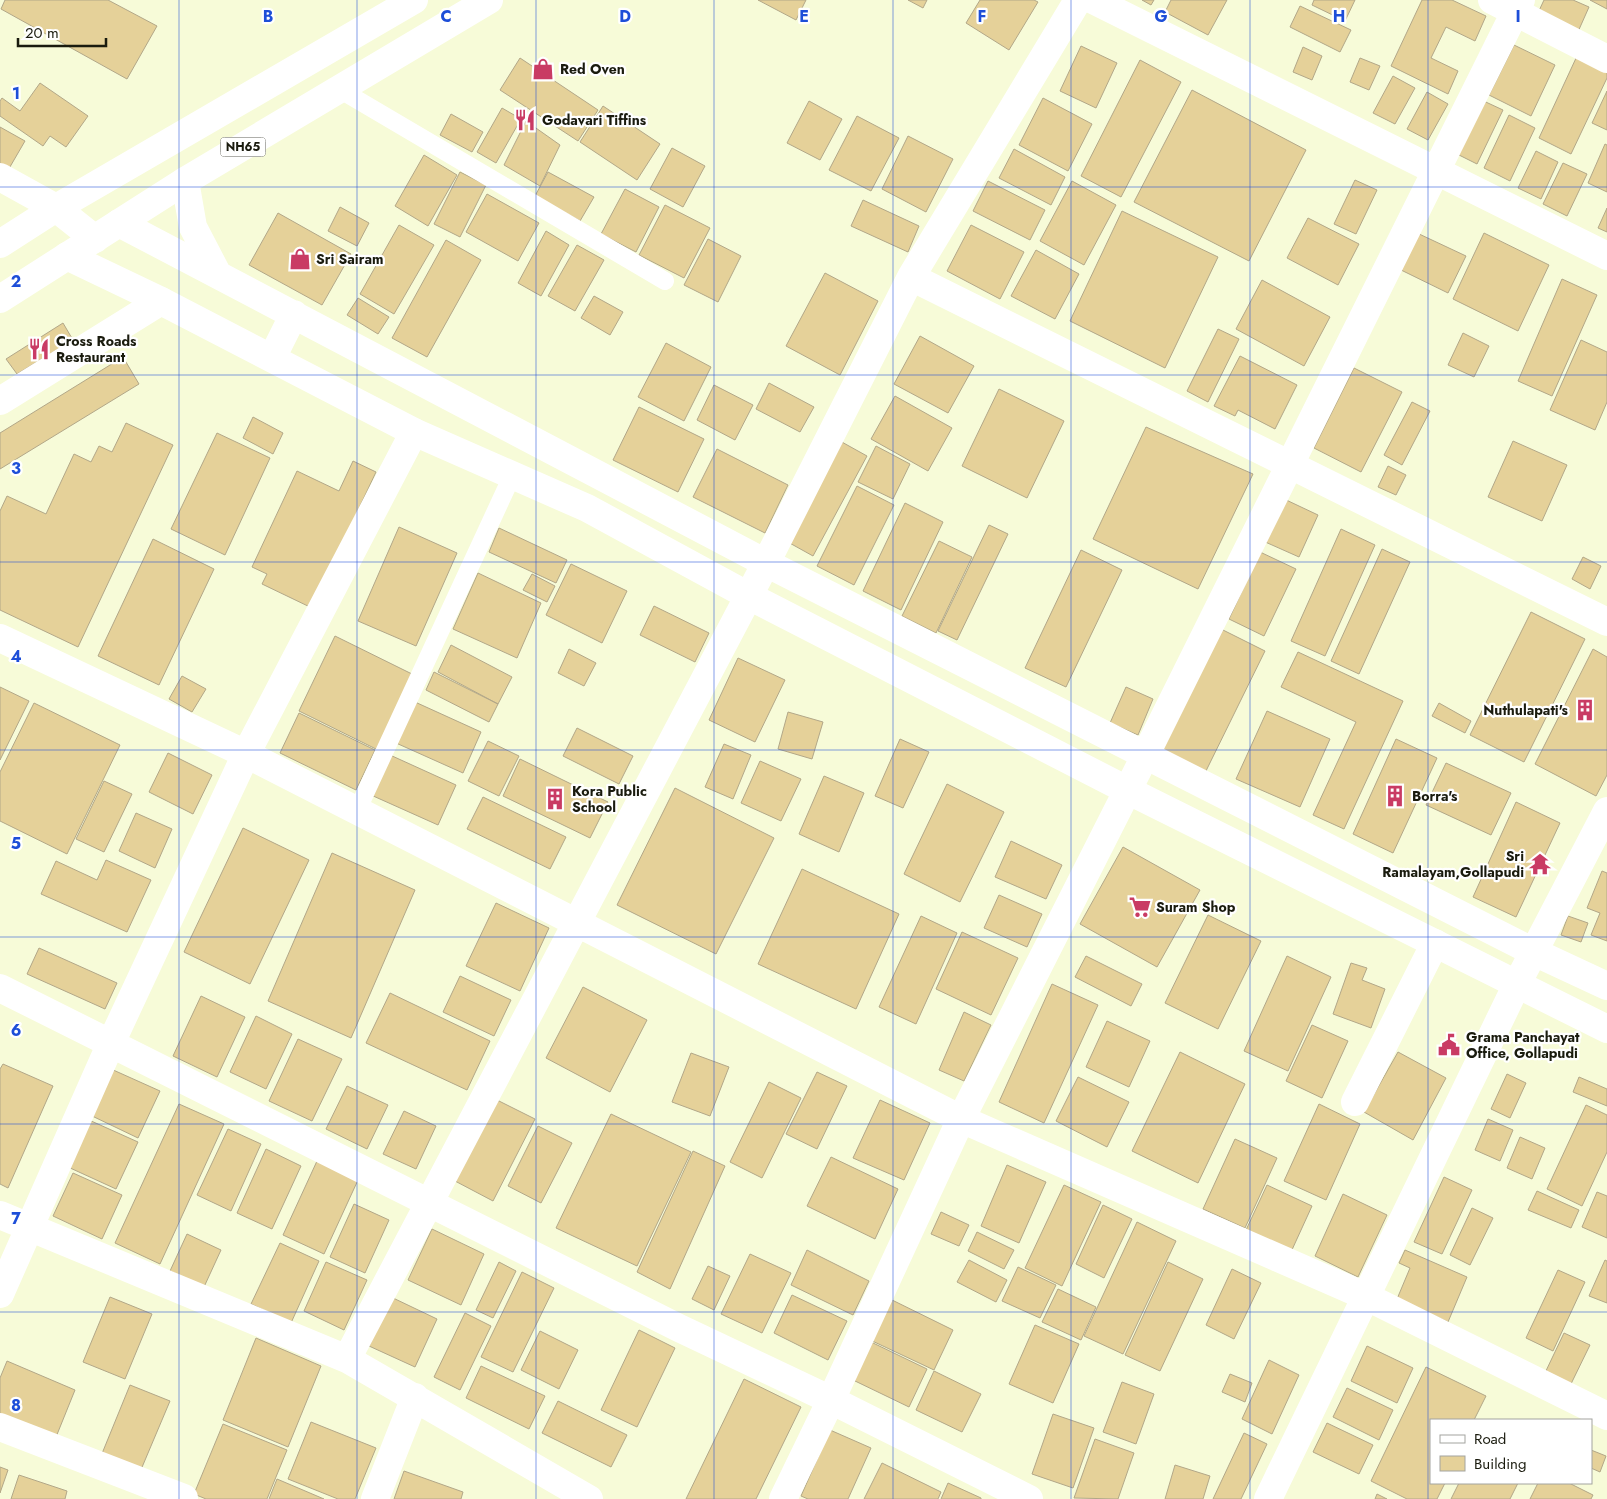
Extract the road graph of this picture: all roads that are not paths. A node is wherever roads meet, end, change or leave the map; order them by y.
1 (414, 0) edge
2 (489, 0) edge
3 (1078, 0) edge
4 (1093, 0) edge
5 (1509, 4) edge
6 (1607, 59) edge
7 (339, 89) junction
8 (1437, 172) junction
9 (0, 177) edge
10 (185, 181) junction
11 (56, 208) junction
12 (119, 223) junction
13 (95, 239) junction
14 (0, 244) edge
15 (67, 256) junction
16 (1607, 256) edge
17 (218, 275) junction
18 (911, 277) junction
19 (664, 281) dead end
20 (0, 299) edge
21 (161, 301) junction
22 (294, 314) junction
23 (272, 358) junction
24 (0, 401) edge
25 (414, 432) junction
26 (1290, 464) junction
27 (512, 476) junction
28 (766, 563) junction
29 (747, 595) junction
30 (1607, 622) edge
31 (0, 638) edge
32 (246, 754) junction
33 (1145, 756) junction
34 (1127, 790) junction
35 (357, 811) junction
36 (1607, 812) edge
37 (577, 924) junction
38 (1435, 943) junction
39 (1534, 952) junction
40 (1517, 984) junction
41 (1607, 986) edge
42 (0, 988) edge
43 (1607, 1029) edge
44 (111, 1043) junction
45 (1355, 1102) dead end
46 (961, 1119) junction
47 (430, 1204) junction
48 (0, 1215) edge
49 (29, 1228) junction
50 (0, 1294) edge
51 (1365, 1296) junction
52 (348, 1360) junction
53 (415, 1397) junction
54 (831, 1400) junction
55 (1607, 1416) edge
56 (0, 1427) edge
57 (561, 1492) edge
58 (184, 1498) edge
59 (375, 1499) edge
60 (589, 1499) edge
61 (783, 1499) edge
62 (1028, 1499) edge
63 (1268, 1499) edge

1 - 11 main road
2 - 7 main road, NH65
3 - 18 main road
4 - 8 main road
5 - 6 main road
5 - 8 main road
7 - 10 main road, NH65
7 - 19 lane
8 - 16 main road
8 - 26 main road
9 - 11 main road
10 - 12 main road, NH65
10 - 17 main road
11 - 13 main road
11 - 14 main road
12 - 13 main road, NH65
12 - 17 main road
13 - 15 main road, NH65
15 - 20 main road, NH65
15 - 21 main road
17 - 22 main road
18 - 26 main road
18 - 28 main road
21 - 23 main road
21 - 24 main road
22 - 23 main road
22 - 28 main road
23 - 25 main road
25 - 27 main road
25 - 32 main road
26 - 30 main road
26 - 33 main road
27 - 29 main road
27 - 35 lane
28 - 29 main road
28 - 33 main road
29 - 34 main road
29 - 37 main road
31 - 32 main road
32 - 35 main road
32 - 44 main road
33 - 34 main road
33 - 39 main road
34 - 38 main road
34 - 46 main road
35 - 37 main road
36 - 39 main road
37 - 46 main road
37 - 47 main road
38 - 40 main road
38 - 45 main road
39 - 40 main road
39 - 41 main road
40 - 43 main road
40 - 51 main road
42 - 44 main road
44 - 47 main road
44 - 49 main road
46 - 51 main road
46 - 54 main road
47 - 52 main road
47 - 54 main road
48 - 49 main road
49 - 50 main road
49 - 52 main road
51 - 55 main road
51 - 63 main road
52 - 53 main road
53 - 57 main road
53 - 59 main road
54 - 61 main road
54 - 62 main road
56 - 58 main road
57 - 60 main road

